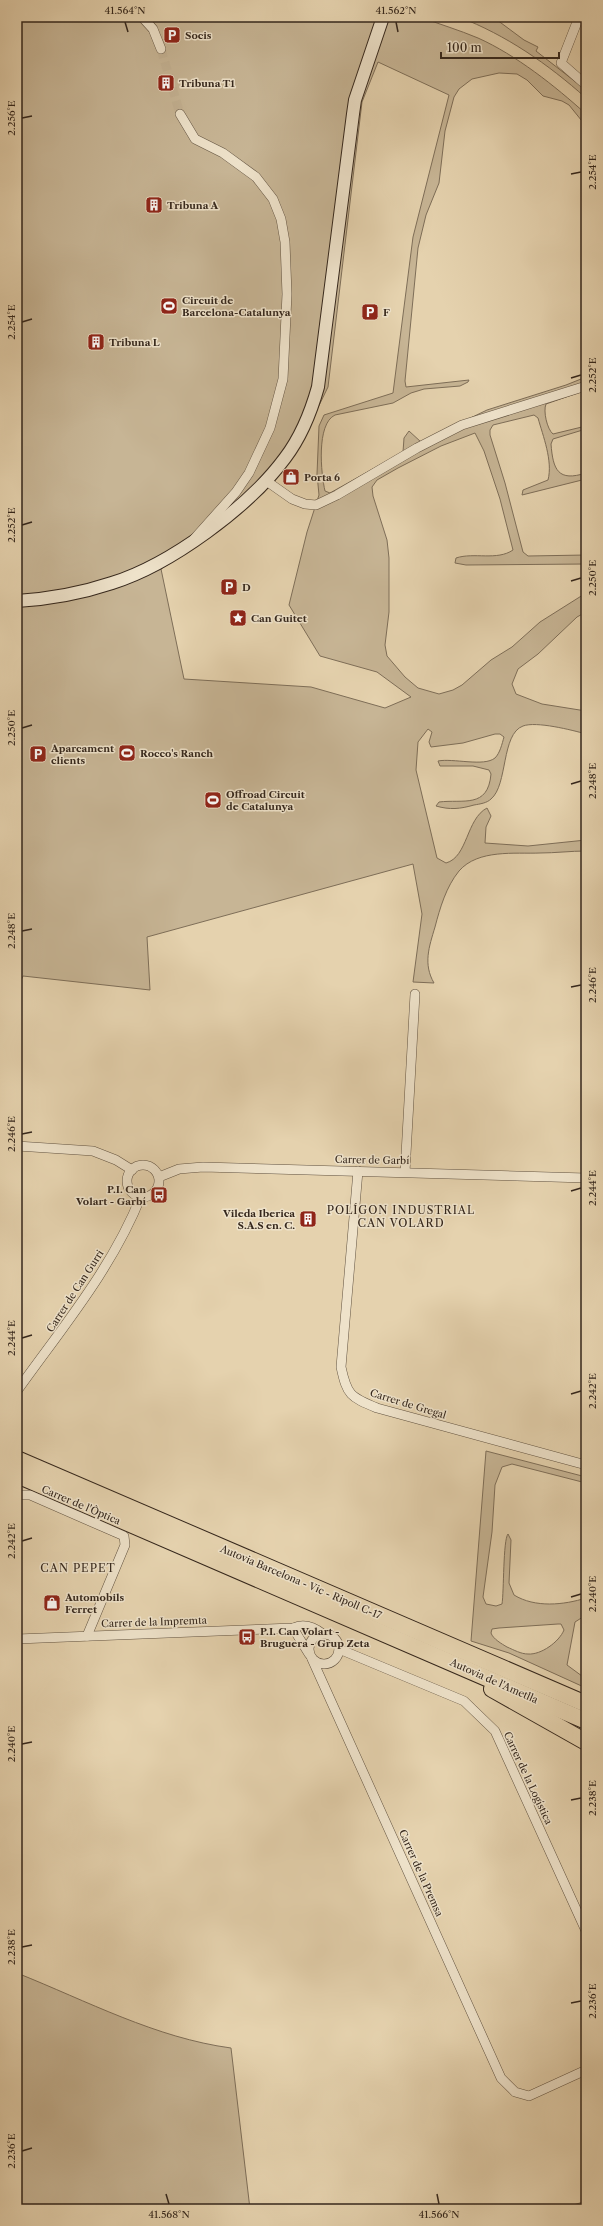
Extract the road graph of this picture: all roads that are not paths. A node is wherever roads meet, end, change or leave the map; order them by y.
1 (142, 17) edge
2 (383, 17) edge
3 (580, 17) edge
4 (160, 49) tunnel mouth
5 (586, 85) edge
6 (180, 114) tunnel mouth
7 (586, 386) edge
8 (265, 480) junction
9 (192, 541) junction
10 (17, 601) edge
11 (415, 994) dead end
12 (17, 1146) edge
13 (132, 1170) junction
14 (358, 1171) junction
15 (405, 1172) junction
16 (159, 1177) junction
17 (586, 1178) edge
18 (141, 1196) junction
19 (17, 1391) edge
20 (17, 1459) edge
21 (586, 1465) edge
22 (17, 1475) edge
23 (17, 1497) edge
24 (292, 1628) junction
25 (323, 1634) junction
26 (86, 1636) junction
27 (17, 1639) edge
28 (402, 1640) junction
29 (339, 1649) junction
30 (311, 1657) junction
31 (586, 1704) edge
32 (586, 1722) edge
33 (586, 1742) edge
34 (586, 1930) edge
35 (586, 2070) edge

1 - 4 street
2 - 8 street
3 - 5 street
6 - 9 street
7 - 8 street
8 - 9 street
9 - 10 street
11 - 15 street
12 - 13 street
13 - 16 street
13 - 18 street
14 - 15 street, Carrer de Garbí
14 - 16 street, Carrer de Garbí
14 - 21 street, Carrer de Gregal
15 - 17 street, Carrer de Garbí
16 - 18 street
18 - 19 street, Carrer de Can Gurri
20 - 31 highway, Autovia Barcelona - Vic - Ripoll C-17
22 - 28 highway, Autovia Barcelona - Vic - Ripoll C-17
23 - 26 street, Carrer de l'Òptica
24 - 25 street, Carrer de la Impremta
24 - 26 street, Carrer de la Impremta
24 - 30 street
25 - 29 street
25 - 30 street
26 - 27 street, Carrer de la Impremta
28 - 32 highway, Autovia de l'Ametlla
28 - 33 highway
29 - 30 street
29 - 34 street, Carrer de la Logística
30 - 35 street, Carrer de la Premsa

